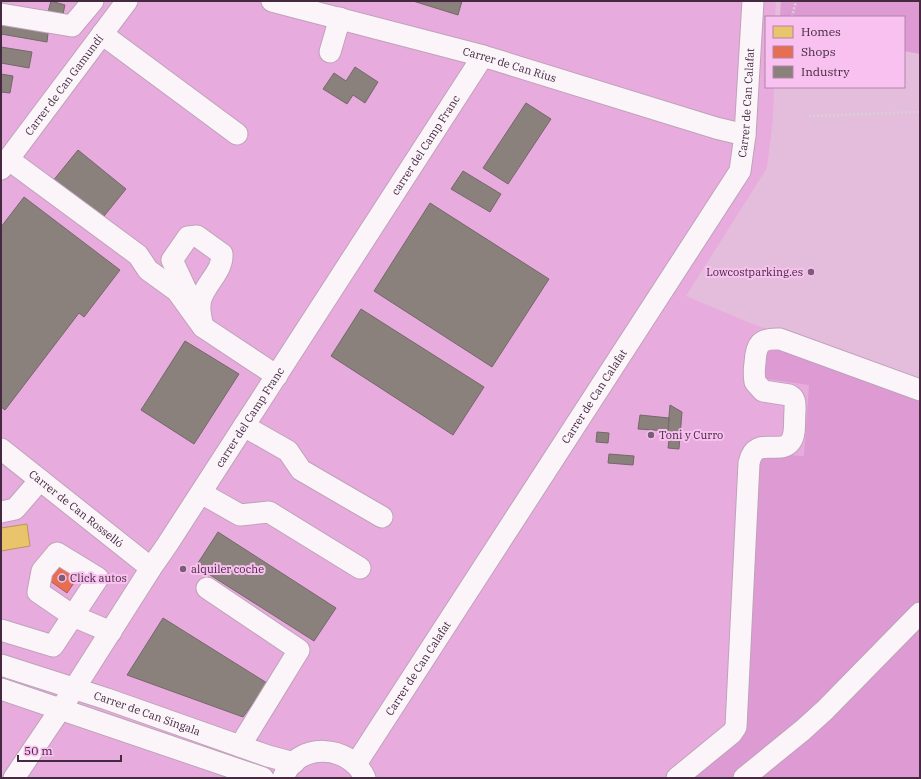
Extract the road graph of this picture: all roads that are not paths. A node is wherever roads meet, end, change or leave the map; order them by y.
1 (16, 1) edge
2 (93, 1) edge
3 (127, 1) edge
4 (272, 1) edge
5 (753, 1) edge
6 (1, 5) edge
7 (1, 14) edge
8 (340, 18) junction
9 (102, 34) junction
10 (330, 52) dead end
11 (484, 56) junction
12 (237, 134) dead end
13 (745, 135) junction
14 (5, 164) edge
15 (190, 310) junction
16 (203, 327) junction
17 (277, 376) junction
18 (920, 390) edge
19 (244, 426) junction
20 (1, 449) edge
21 (40, 480) junction
22 (201, 493) junction
23 (1, 512) edge
24 (382, 517) dead end
25 (151, 568) junction
26 (360, 568) dead end
27 (207, 588) dead end
28 (920, 613) edge
29 (1, 630) edge
30 (111, 632) junction
31 (1, 665) edge
32 (1, 689) edge
33 (74, 690) junction
34 (60, 710) junction
35 (240, 746) junction
36 (289, 770) edge
37 (360, 771) edge
38 (14, 778) edge
39 (263, 778) edge
40 (677, 778) edge
41 (744, 778) edge

1 - 6 street
2 - 7 street
3 - 9 street, Carrer de Can Gamundí
4 - 8 street, Carrer de Can Rius
5 - 13 street, Carrer de Can Calafat
8 - 10 street
8 - 11 street, Carrer de Can Rius
9 - 12 street
9 - 14 street, Carrer de Can Gamundí
11 - 13 street, Carrer de Can Rius
11 - 17 street, carrer del Camp Franc
13 - 37 street, Carrer de Can Calafat
14 - 15 street
15 - 16 street
15 - 16 street
16 - 17 street
17 - 19 street, carrer del Camp Franc
18 - 40 street
19 - 22 street, carrer del Camp Franc
19 - 24 street
20 - 21 street, Carrer de Can Rosselló
21 - 23 street
21 - 25 street, Carrer de Can Rosselló
22 - 25 street, carrer del Camp Franc
22 - 26 street
25 - 30 street, carrer del Camp Franc
27 - 35 street
28 - 41 street
29 - 30 street
30 - 33 street, carrer del Camp Franc
31 - 33 street, Carrer de Can Singala
32 - 34 street, Carrer de Can Singala
33 - 34 street, carrer del Camp Franc
33 - 35 street, Carrer de Can Singala
34 - 38 street, carrer del Camp Franc
34 - 39 street, Carrer de Can Singala
35 - 36 street, Carrer de Can Singala
36 - 37 street

